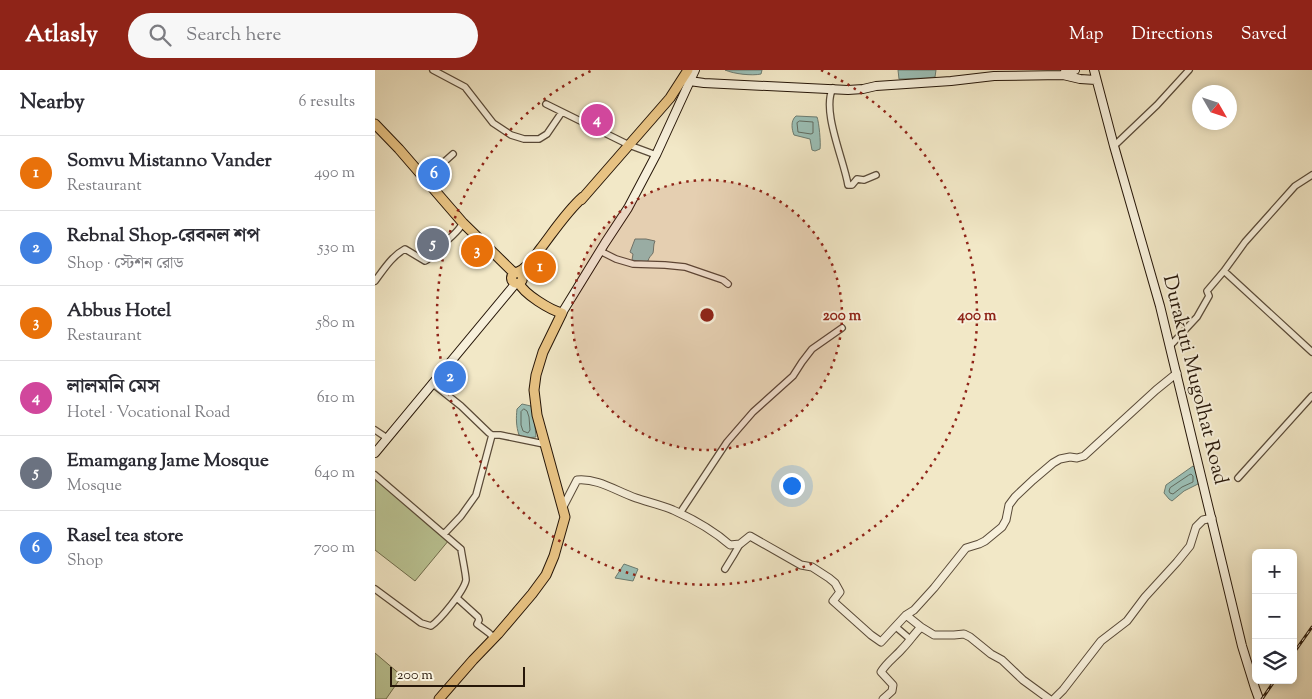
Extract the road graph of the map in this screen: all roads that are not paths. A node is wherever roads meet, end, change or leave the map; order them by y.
1 (433, 70) edge
2 (688, 70) edge
3 (695, 70) edge
4 (1075, 70) edge
5 (1094, 70) edge
6 (1189, 70) edge
7 (1063, 75) junction
8 (686, 80) junction
9 (1097, 80) junction
10 (833, 88) junction
11 (546, 104) dead end
12 (562, 112) junction
13 (376, 130) edge
14 (629, 144) junction
15 (1113, 146) junction
16 (453, 154) dead end
17 (655, 155) junction
18 (877, 175) dead end
19 (1312, 175) edge
20 (425, 179) junction
21 (461, 226) junction
22 (600, 251) junction
23 (1224, 271) junction
24 (517, 279) junction
25 (375, 281) edge
26 (728, 284) dead end
27 (562, 313) junction
28 (842, 328) dead end
29 (1170, 346) junction
30 (1312, 352) edge
31 (1177, 372) junction
32 (433, 384) junction
33 (1312, 396) edge
34 (375, 430) edge
35 (492, 435) junction
36 (387, 438) junction
37 (544, 444) junction
38 (375, 453) edge
39 (375, 475) edge
40 (1238, 478) dead end
41 (563, 507) junction
42 (680, 513) junction
43 (1212, 518) junction
44 (444, 534) junction
45 (739, 544) junction
46 (725, 569) dead end
47 (375, 589) edge
48 (457, 598) junction
49 (906, 615) junction
50 (896, 627) junction
51 (921, 627) junction
52 (494, 638) junction
53 (910, 639) junction
54 (1057, 698) edge
55 (439, 699) edge
56 (883, 699) edge
57 (1049, 699) edge
58 (1259, 699) edge

1 - 12 street
2 - 8 main road
3 - 8 main road
4 - 7 main road
5 - 9 main road, Durakuti Mugolhat Road
6 - 15 street
7 - 9 main road
7 - 10 main road
8 - 10 main road
8 - 14 main road
8 - 17 main road
9 - 15 main road, Durakuti Mugolhat Road
10 - 18 street
11 - 12 street
12 - 14 street
13 - 20 main road
13 - 21 main road
14 - 17 street
14 - 24 main road
15 - 29 main road, Durakuti Mugolhat Road
16 - 20 street
17 - 22 main road
19 - 23 street
20 - 24 main road
21 - 24 main road
21 - 25 street
22 - 26 street
22 - 27 main road
23 - 29 street
23 - 30 street
24 - 27 main road
24 - 32 main road
27 - 37 main road
28 - 42 street
29 - 31 main road, Durakuti Mugolhat Road
31 - 43 main road, Durakuti Mugolhat Road
31 - 49 street
32 - 35 street
32 - 36 main road
33 - 40 street
34 - 36 street
35 - 37 street
35 - 44 street
36 - 38 main road
37 - 41 main road
39 - 44 street
41 - 42 street
41 - 52 main road
42 - 45 street
43 - 54 street
43 - 58 main road, Durakuti Mugolhat Road
44 - 48 street
45 - 46 street
45 - 50 street
47 - 48 street
48 - 52 street
49 - 50 street
49 - 51 street
50 - 53 street
51 - 53 street
51 - 57 street
52 - 55 main road
53 - 56 street

